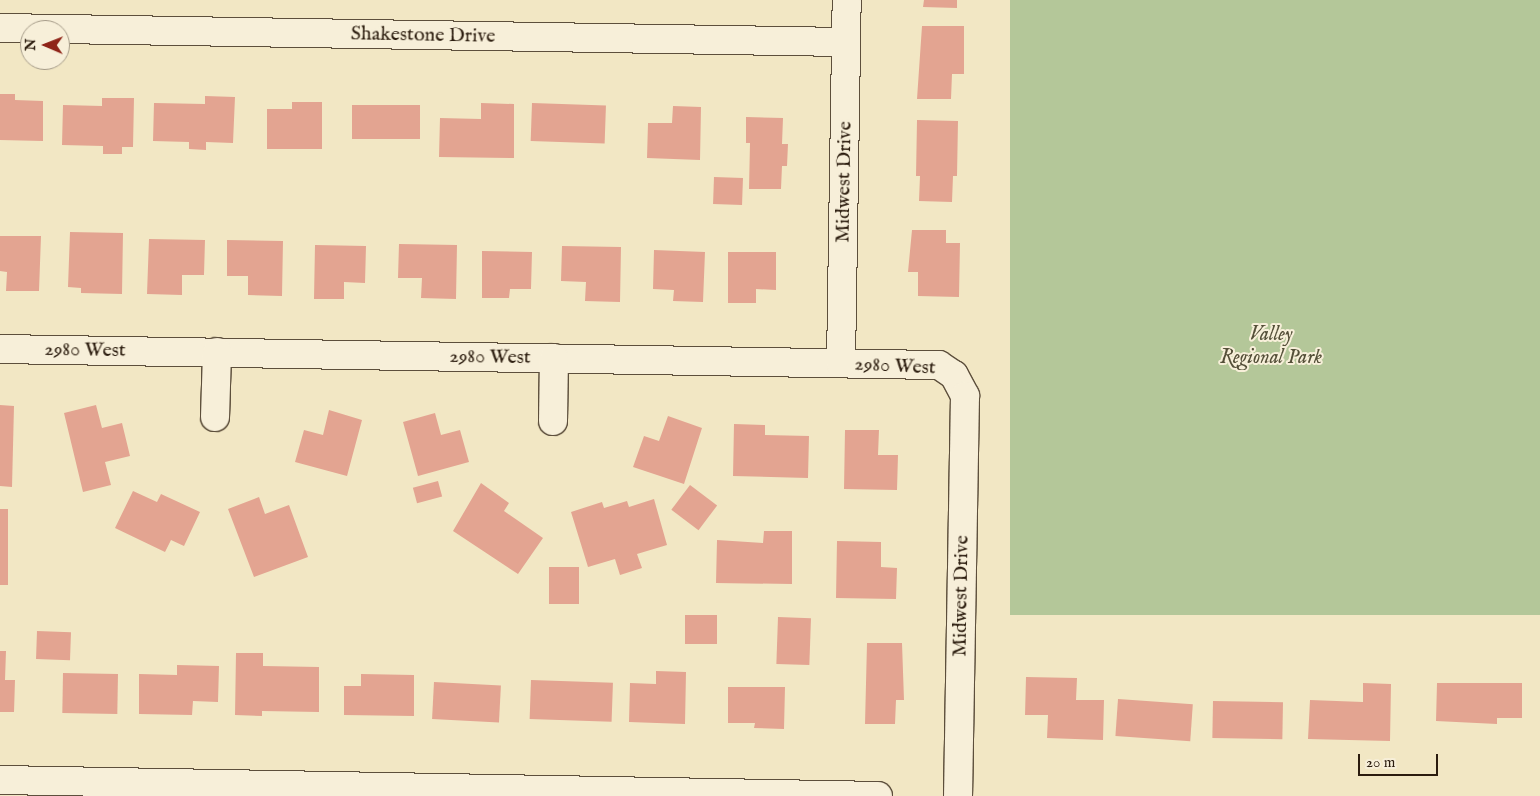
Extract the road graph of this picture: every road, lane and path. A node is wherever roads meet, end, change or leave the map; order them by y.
1 (847, 0) edge
2 (0, 28) edge
3 (846, 42) junction
4 (0, 349) edge
5 (216, 352) junction
6 (554, 358) junction
7 (841, 363) junction
8 (965, 396) joint
9 (215, 417) dead end
10 (553, 421) dead end
11 (0, 780) edge
12 (368, 791) edge
13 (878, 796) edge
14 (958, 796) edge

1 - 3 street, Midwest Drive
2 - 3 street, Shakestone Drive
3 - 7 street, Midwest Drive
4 - 5 street, 2980 West
5 - 6 street, 2980 West
5 - 9 street
6 - 7 street, 2980 West
6 - 10 street
7 - 8 street, 2980 West
8 - 14 street, Midwest Drive
11 - 12 street
12 - 13 street

